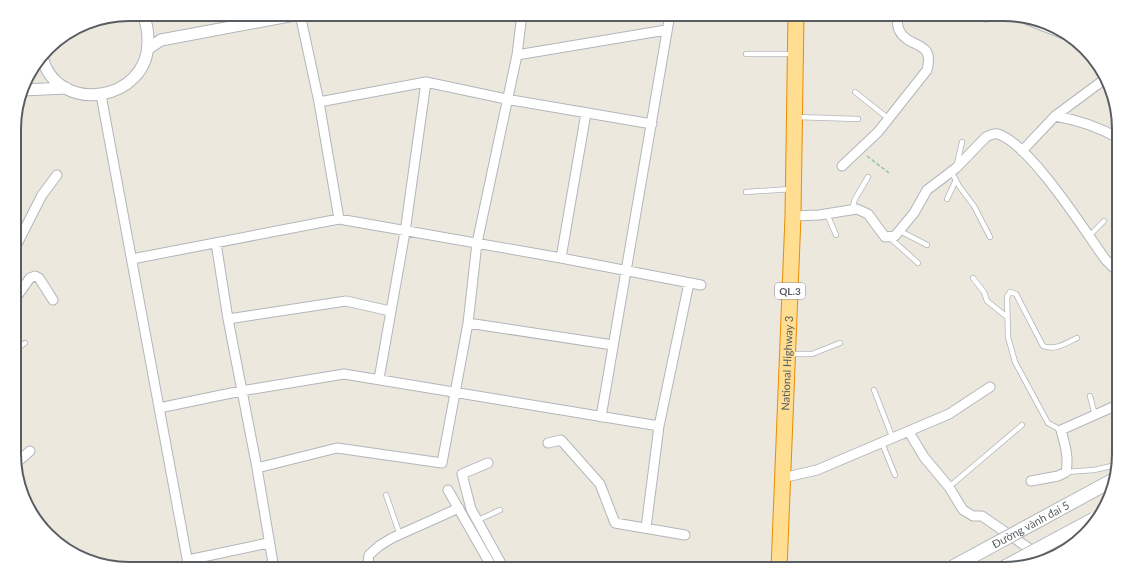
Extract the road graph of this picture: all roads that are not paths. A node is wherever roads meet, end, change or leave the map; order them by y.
1 (144, 21) edge
2 (263, 21) edge
3 (302, 21) edge
4 (521, 21) edge
5 (668, 21) edge
6 (796, 21) edge
7 (898, 21) edge
8 (666, 30) junction
9 (148, 48) junction
10 (517, 54) junction
11 (746, 54) dead end
12 (796, 54) junction
13 (44, 62) edge
14 (1101, 81) edge
15 (426, 82) junction
16 (66, 88) junction
17 (28, 90) edge
18 (855, 92) dead end
19 (101, 95) junction
20 (506, 99) junction
21 (319, 102) junction
22 (586, 113) junction
23 (1055, 116) junction
24 (794, 117) junction
25 (889, 119) junction
26 (858, 120) dead end
27 (652, 124) junction
28 (1112, 135) edge
29 (962, 142) dead end
30 (1022, 151) junction
31 (842, 166) dead end
32 (954, 169) junction
33 (57, 175) dead end
34 (868, 177) dead end
35 (956, 180) junction
36 (793, 189) junction
37 (746, 192) dead end
38 (947, 199) dead end
39 (852, 209) junction
40 (826, 214) junction
41 (793, 216) junction
42 (339, 219) junction
43 (1104, 221) dead end
44 (900, 231) junction
45 (405, 232) junction
46 (836, 234) dead end
47 (1089, 236) junction
48 (21, 237) edge
49 (990, 237) dead end
50 (890, 238) junction
51 (216, 243) junction
52 (477, 243) junction
53 (927, 245) dead end
54 (561, 258) junction
55 (132, 259) junction
56 (918, 263) dead end
57 (1112, 266) edge
58 (625, 271) junction
59 (973, 278) dead end
60 (690, 283) junction
61 (700, 285) dead end
62 (21, 291) edge
63 (52, 300) dead end
64 (390, 312) junction
65 (1007, 317) junction
66 (228, 319) junction
67 (468, 323) junction
68 (1077, 338) dead end
69 (25, 343) dead end
70 (840, 343) dead end
71 (614, 345) junction
72 (21, 346) edge
73 (787, 354) junction
74 (379, 379) junction
75 (990, 387) dead end
76 (874, 390) dead end
77 (241, 391) junction
78 (454, 394) junction
79 (1090, 396) dead end
80 (1112, 406) edge
81 (159, 408) junction
82 (1095, 415) junction
83 (601, 417) junction
84 (1022, 425) dead end
85 (659, 426) junction
86 (1061, 430) junction
87 (909, 432) junction
88 (893, 439) junction
89 (548, 443) dead end
90 (882, 443) junction
91 (30, 451) dead end
92 (21, 459) edge
93 (488, 463) dead end
94 (1111, 466) edge
95 (257, 468) junction
96 (1066, 472) junction
97 (895, 475) dead end
98 (782, 478) junction
99 (1031, 481) dead end
100 (1108, 483) edge
101 (949, 487) junction
102 (448, 490) dead end
103 (386, 495) dead end
104 (459, 508) junction
105 (500, 510) dead end
106 (476, 521) junction
107 (1087, 523) edge
108 (646, 528) junction
109 (400, 534) junction
110 (685, 535) dead end
111 (268, 543) junction
112 (1040, 556) dead end
113 (1015, 561) edge
114 (188, 562) edge
115 (200, 562) edge
116 (272, 562) edge
117 (368, 562) edge
118 (489, 562) edge
119 (500, 562) edge
120 (779, 562) edge
121 (962, 562) edge

1 - 9 street
2 - 9 street
3 - 21 street
4 - 10 street
5 - 8 street
6 - 12 highway, National Highway 3 / QL.3
7 - 25 street
8 - 10 street
8 - 27 street
9 - 19 street
10 - 20 street
11 - 12 lane
12 - 24 highway, National Highway 3 / QL.3
13 - 16 street
14 - 23 street
15 - 20 street
15 - 21 street
15 - 45 street
16 - 17 street
16 - 19 street
18 - 25 lane
19 - 55 street
20 - 22 street
20 - 52 street
21 - 42 street
22 - 27 street
22 - 54 street
23 - 28 street
23 - 30 street
24 - 26 lane
24 - 36 highway, National Highway 3 / QL.3
25 - 31 street
27 - 58 street
29 - 32 lane
30 - 32 street
30 - 47 street
32 - 35 lane
32 - 44 street
33 - 48 street
34 - 39 lane
35 - 38 lane
35 - 49 lane
36 - 37 lane
36 - 41 highway, National Highway 3 / QL.3
39 - 40 street
39 - 50 street
40 - 41 street
40 - 46 lane
41 - 73 highway, National Highway 3 / QL.3
42 - 45 street
42 - 51 street
43 - 47 lane
44 - 50 street
44 - 53 lane
45 - 52 street
45 - 64 street
47 - 57 street
50 - 56 lane
51 - 55 street
51 - 66 street
52 - 54 street
52 - 67 street
54 - 58 street
55 - 81 street
58 - 60 street
58 - 71 street
59 - 65 lane
60 - 61 street
60 - 85 street
62 - 63 street
64 - 66 street
64 - 74 street
65 - 68 lane
65 - 86 lane
66 - 77 street
67 - 71 street
67 - 78 street
69 - 72 lane
70 - 73 lane
71 - 83 street
73 - 98 highway, National Highway 3 / QL.3
74 - 77 street
74 - 78 street
75 - 87 street
76 - 88 lane
77 - 81 street
77 - 95 street
78 - 83 street
78 - 95 street
79 - 82 lane
80 - 82 street
81 - 114 street
82 - 86 street
83 - 85 street
84 - 101 lane
85 - 108 street
86 - 96 street
87 - 88 street
87 - 101 street
88 - 90 street
89 - 108 street
90 - 97 lane
90 - 98 street
91 - 92 street
93 - 106 street
94 - 96 lane
95 - 111 street
96 - 99 street
98 - 120 highway, National Highway 3 / QL.3
100 - 121 main road, Đường vành đai 5, bridge
101 - 112 street
102 - 104 street
103 - 109 lane
104 - 109 street
104 - 118 street
105 - 106 lane
106 - 119 street
107 - 113 main road, bridge
108 - 110 street
109 - 117 street
111 - 115 street
111 - 116 street

